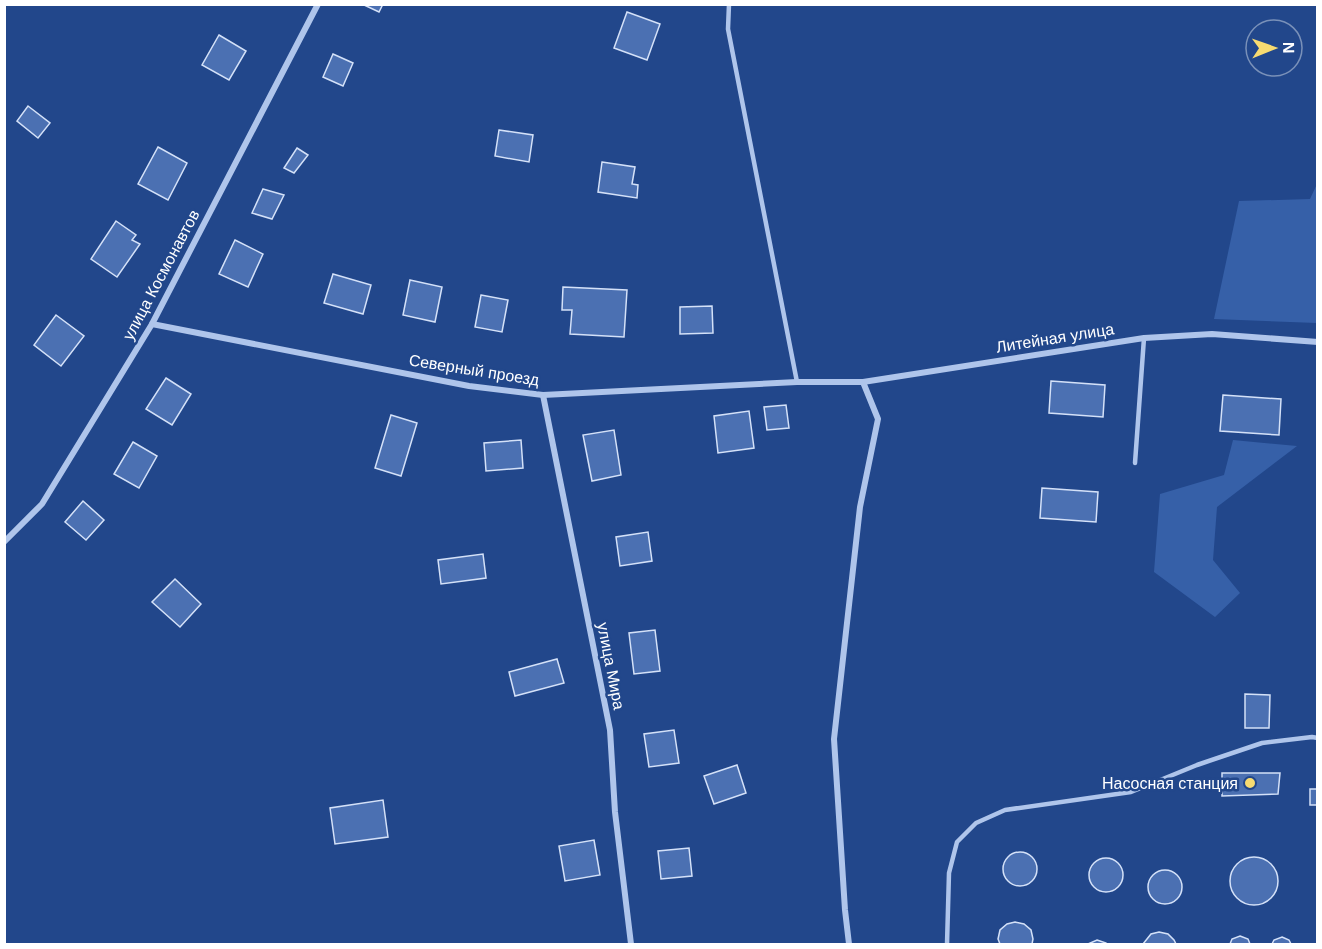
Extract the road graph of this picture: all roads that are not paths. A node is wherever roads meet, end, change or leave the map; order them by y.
1 (318, 4) edge
2 (729, 4) edge
3 (152, 324) junction
4 (1144, 338) junction
5 (1317, 342) edge
6 (797, 381) junction
7 (863, 382) junction
8 (543, 395) junction
9 (1135, 463) dead end
10 (4, 542) edge
11 (1317, 738) edge
12 (631, 945) edge
13 (849, 945) edge
14 (947, 945) edge

1 - 3 street, улица Космонавтов
2 - 6 lane
3 - 8 street, Северный проезд
3 - 10 street, улица Космонавтов
4 - 5 street, Литейная улица
4 - 7 street, Литейная улица
4 - 9 lane
6 - 7 street, Литейная улица
6 - 8 street, Северный проезд
7 - 13 street
8 - 12 street, улица Мира
11 - 14 lane

